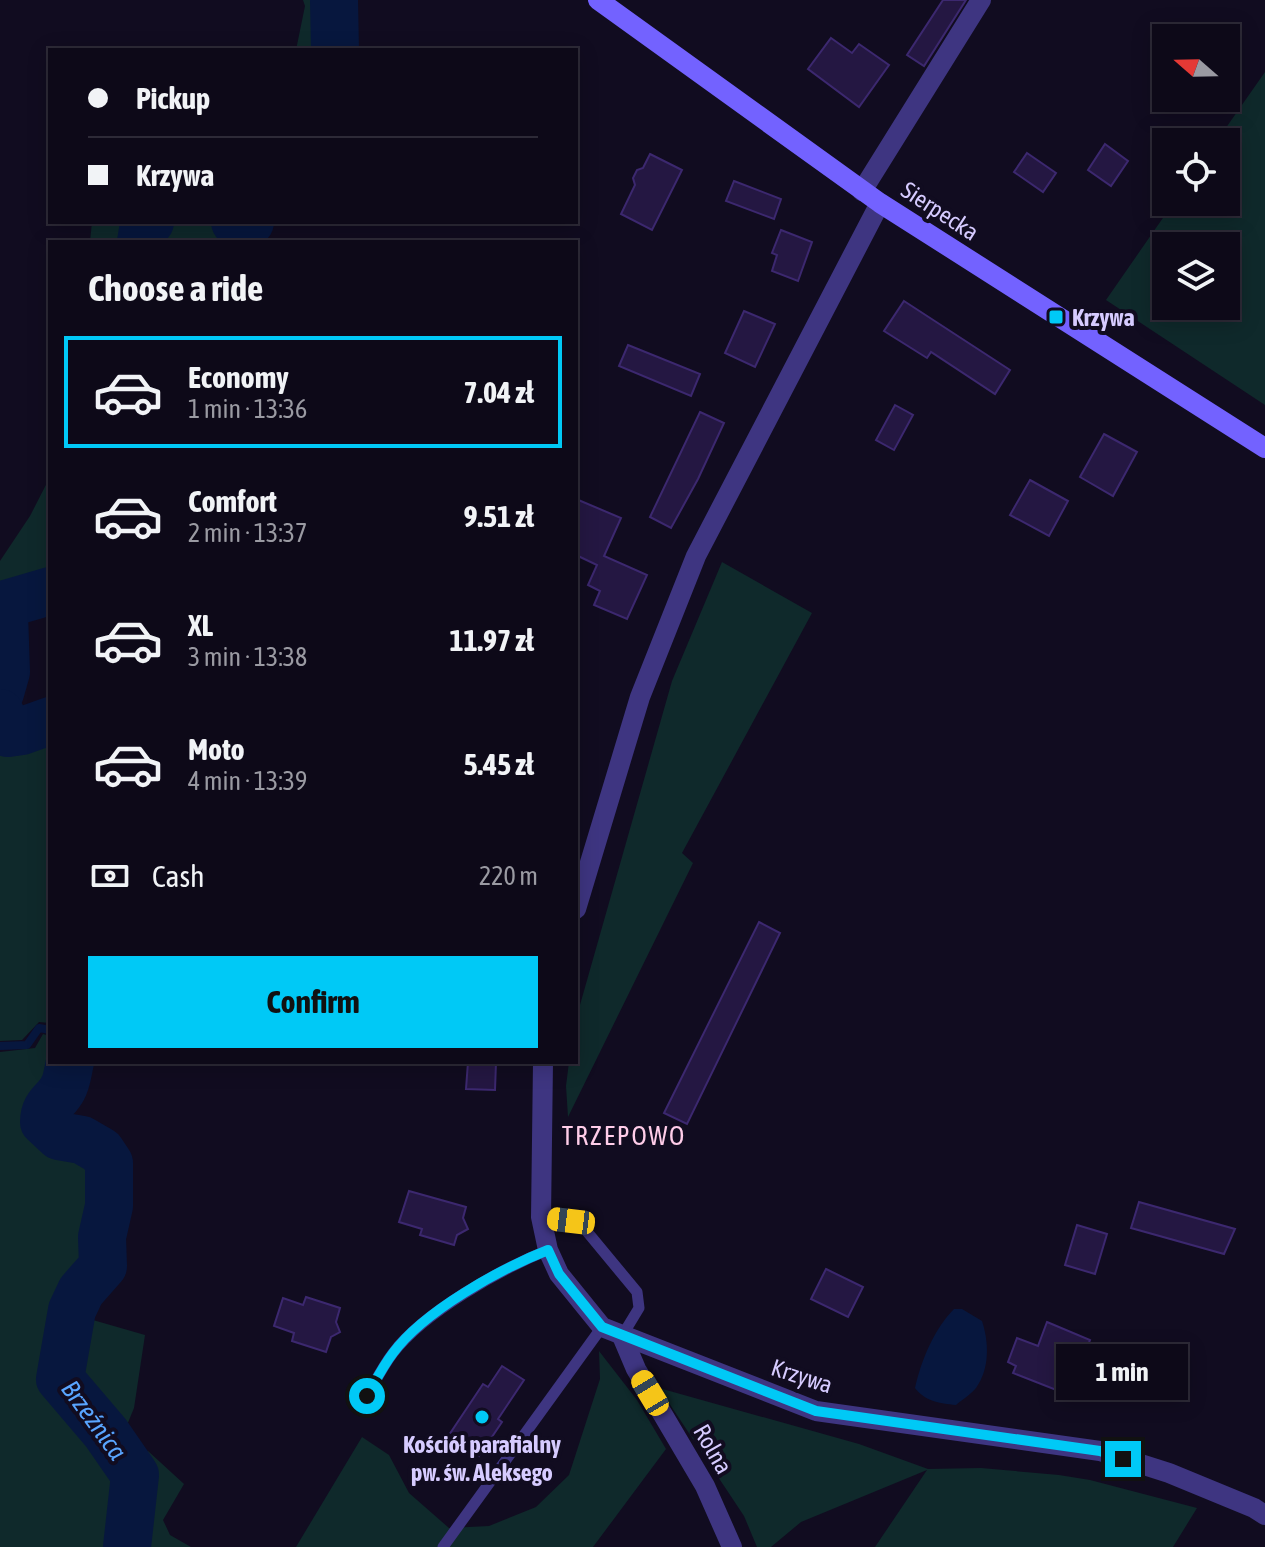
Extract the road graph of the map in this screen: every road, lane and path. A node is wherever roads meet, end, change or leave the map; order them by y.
1 (598, 0) edge
2 (981, 0) edge
3 (862, 191) junction
4 (880, 203) junction
5 (1265, 448) edge
6 (578, 902) edge
7 (543, 1064) edge
8 (541, 1217) junction
9 (548, 1250) junction
10 (602, 1327) junction
11 (622, 1336) junction
12 (367, 1396) dead end
13 (1265, 1515) edge
14 (443, 1547) edge
15 (732, 1547) edge

1 - 3 street, Sierpecka
2 - 3 street
3 - 4 street, Sierpecka
4 - 5 street, Sierpecka
4 - 6 street
7 - 8 street, Krzywa
8 - 9 street, Krzywa
8 - 11 lane
9 - 10 street, Krzywa
9 - 12 lane
10 - 11 street, Krzywa
10 - 14 lane
11 - 13 street, Krzywa
11 - 15 street, Rolna

